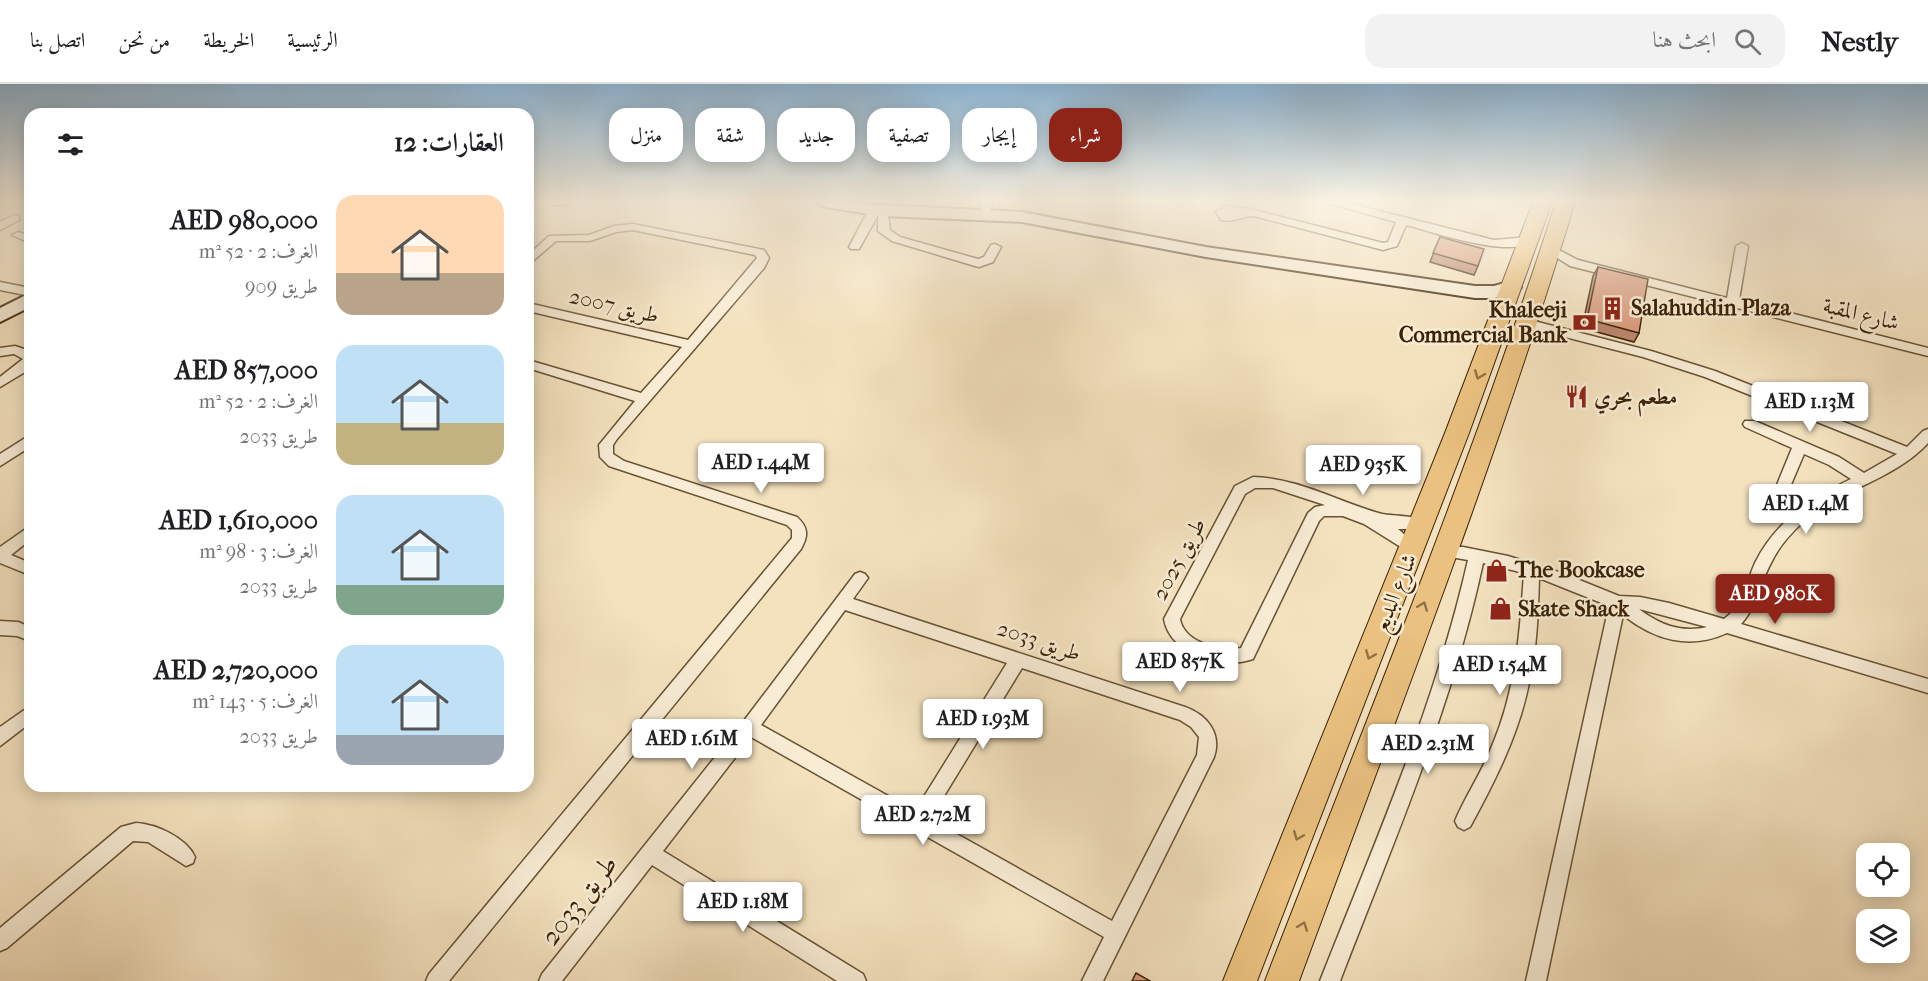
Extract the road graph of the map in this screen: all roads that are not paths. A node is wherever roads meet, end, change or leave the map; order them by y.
1 (546, 244) edge
2 (719, 244) edge
3 (857, 244) edge
4 (913, 244) edge
5 (1164, 244) edge
6 (1371, 244) edge
7 (1393, 244) edge
8 (1497, 244) edge
9 (1515, 244) edge
10 (1541, 244) edge
11 (1742, 246) dead end
12 (855, 247) dead end
13 (995, 247) dead end
14 (534, 255) edge
15 (1537, 255) junction
16 (1574, 263) junction
17 (0, 286) edge
18 (24, 291) edge
19 (24, 302) edge
20 (1732, 303) junction
21 (1514, 307) junction
22 (534, 308) edge
23 (2, 314) edge
24 (691, 345) junction
25 (0, 352) edge
26 (1928, 352) edge
27 (24, 353) edge
28 (534, 366) edge
29 (24, 367) edge
30 (0, 383) edge
31 (644, 399) junction
32 (1750, 424) dead end
33 (1928, 434) edge
34 (24, 444) edge
35 (0, 445) edge
36 (1800, 446) junction
37 (14, 451) junction
38 (1910, 454) junction
39 (0, 461) edge
40 (1863, 480) junction
41 (1304, 492) junction
42 (1779, 497) dead end
43 (1313, 517) junction
44 (1422, 523) junction
45 (24, 537) edge
46 (1412, 548) junction
47 (1444, 551) junction
48 (1477, 555) junction
49 (0, 556) edge
50 (24, 566) edge
51 (1532, 570) junction
52 (860, 578) dead end
53 (1618, 602) junction
54 (844, 603) junction
55 (1724, 627) junction
56 (0, 628) edge
57 (24, 632) edge
58 (1018, 659) junction
59 (1928, 686) edge
60 (24, 718) edge
61 (749, 727) junction
62 (0, 738) edge
63 (1464, 820) dead end
64 (918, 822) junction
65 (650, 853) junction
66 (186, 857) dead end
67 (1115, 933) junction
68 (0, 940) edge
69 (436, 981) edge
70 (549, 981) edge
71 (856, 981) edge
72 (1092, 981) edge
73 (1240, 981) edge
74 (1282, 981) edge
75 (1330, 981) edge
76 (1536, 981) edge

1 - 14 street
2 - 24 street
3 - 12 street
4 - 13 street
5 - 21 street
6 - 7 street
8 - 15 street, شارع المقبة
9 - 15 street
10 - 15 main road, شارع البديع
11 - 20 street
15 - 16 street, شارع المقبة
15 - 16 street
15 - 21 main road, شارع البديع
15 - 21 main road, شارع البديع
16 - 20 street, شارع المقبة
17 - 18 street
19 - 23 street
20 - 26 street, شارع المقبة
21 - 38 street
21 -> 44 main road, شارع البديع
21 - 47 main road, شارع البديع
22 - 24 street, طريق 2007
24 - 31 street
25 - 27 street
28 - 31 street
29 - 30 street
31 - 69 street
32 - 36 street
33 - 38 street
34 - 37 street
35 - 37 street
36 - 40 street
36 - 42 street
37 - 39 street
38 - 40 street
40 - 55 street
41 - 43 street
41 - 43 street, طريق 2025
41 - 44 street, طريق 2025
43 - 46 street
44 - 46 main road, شارع البديع
45 - 49 street
46 -> 73 main road, شارع البديع
47 - 48 street
74 -> 47 main road, شارع البديع
48 - 51 street
48 - 75 street
49 - 50 street
51 - 53 street
51 - 63 street
52 - 54 street, طريق 2033
53 - 55 street
53 - 55 street
53 - 76 street
54 - 58 street, طريق 2033
54 - 61 street, طريق 2033
55 - 59 street
56 - 57 street
58 - 64 street
58 - 67 street, طريق 2033
60 - 62 street
61 - 64 street
61 - 65 street, طريق 2033
64 - 67 street
65 - 70 street, طريق 2033
65 - 71 street, طريق 2033
66 - 68 street
67 - 72 street, طريق 2033

